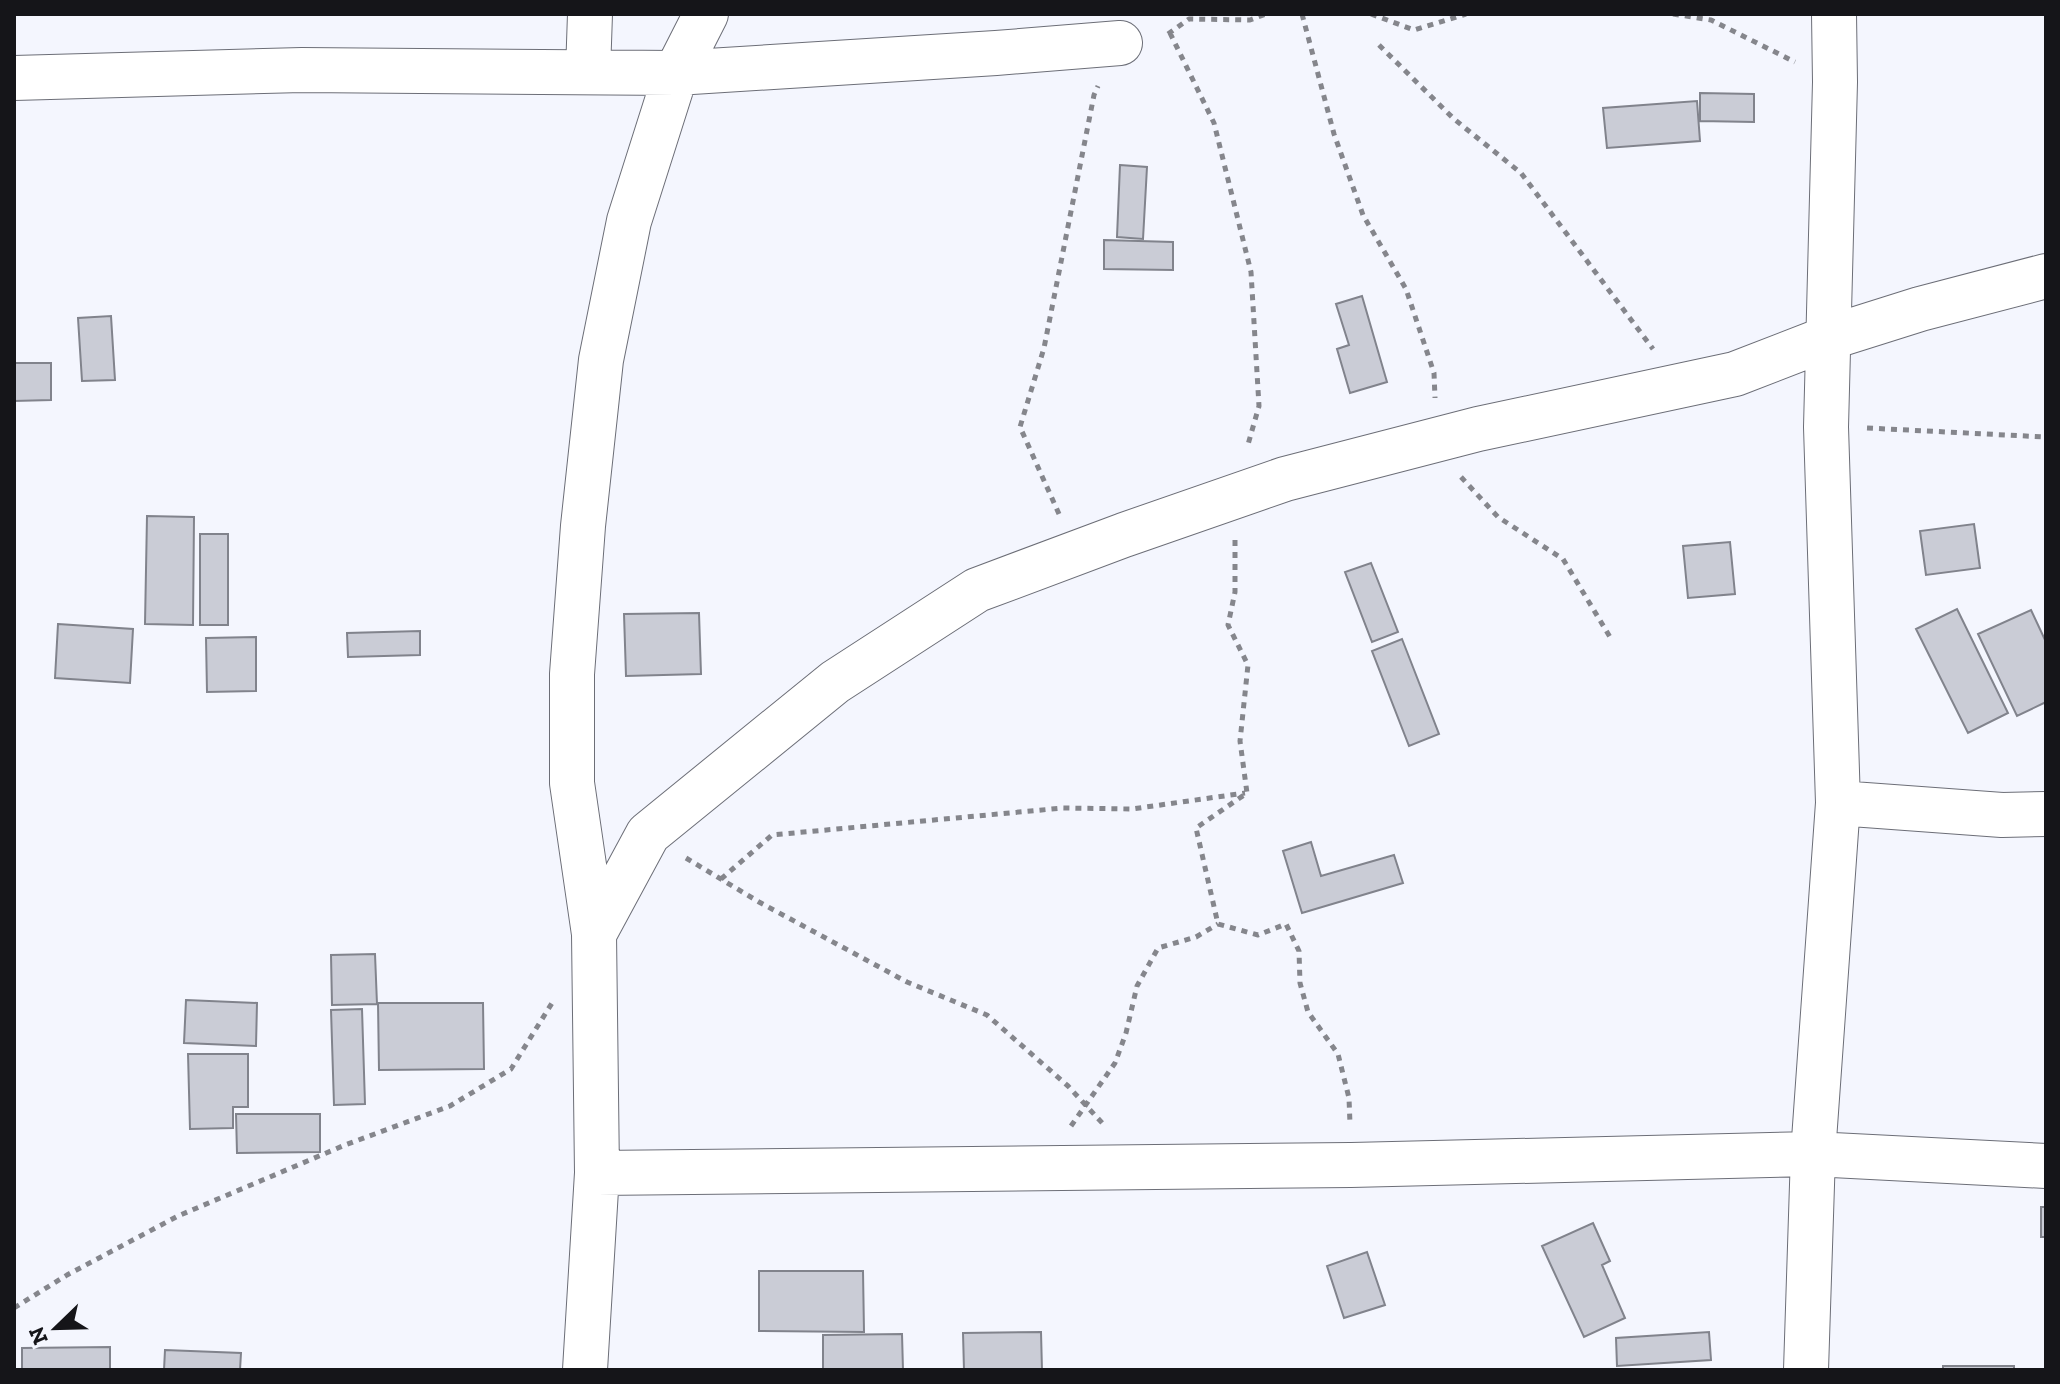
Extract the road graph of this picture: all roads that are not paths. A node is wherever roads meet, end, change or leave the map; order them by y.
1 (590, 14) edge
2 (706, 14) edge
3 (1834, 14) edge
4 (1120, 43) road end
5 (588, 72) junction
6 (676, 73) junction
7 (14, 78) edge
8 (2046, 276) edge
9 (1828, 338) junction
10 (1838, 803) junction
11 (2046, 814) edge
12 (594, 934) junction
13 (1813, 1154) junction
14 (2046, 1166) edge
15 (597, 1173) junction
16 (585, 1370) edge
17 (1806, 1370) edge

1 - 5 street
2 - 6 street
3 - 9 street
4 - 6 street
5 - 6 street
5 - 7 street
6 - 12 street
8 - 9 street
9 - 10 street
9 - 12 street
10 - 11 street
10 - 13 street
12 - 15 street
13 - 14 street
13 - 15 street
13 - 17 street
15 - 16 street

